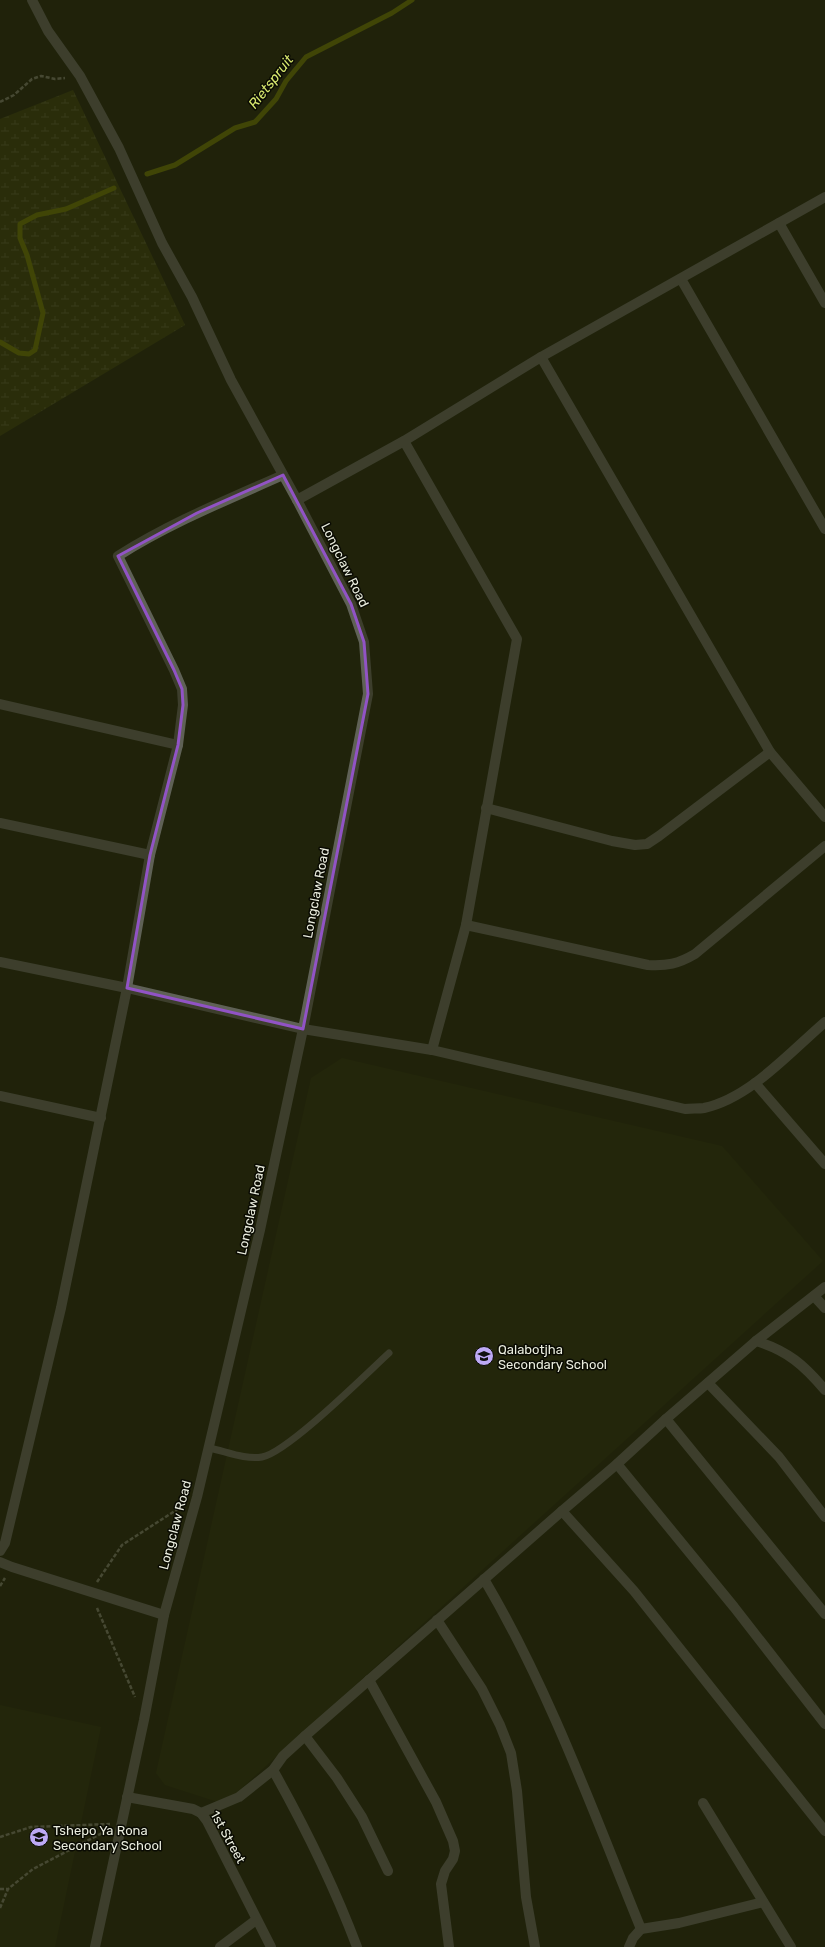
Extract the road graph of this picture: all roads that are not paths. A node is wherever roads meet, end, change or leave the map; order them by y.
1 (32, 0) edge
2 (825, 197) edge
3 (778, 223) junction
4 (681, 279) junction
5 (825, 303) edge
6 (541, 358) junction
7 (404, 441) junction
8 (283, 475) junction
9 (297, 500) junction
10 (825, 529) edge
11 (0, 704) edge
12 (178, 745) junction
13 (770, 752) junction
14 (486, 808) junction
15 (825, 817) edge
16 (0, 823) edge
17 (825, 846) edge
18 (150, 855) junction
19 (466, 925) junction
20 (0, 962) edge
21 (127, 988) junction
22 (825, 1022) edge
23 (303, 1029) junction
24 (432, 1050) junction
25 (755, 1083) junction
26 (0, 1096) edge
27 (101, 1118) junction
28 (825, 1164) edge
29 (825, 1287) edge
30 (814, 1296) junction
31 (825, 1308) edge
32 (756, 1341) junction
33 (390, 1353) dead end
34 (708, 1383) junction
35 (825, 1390) edge
36 (666, 1419) junction
37 (209, 1448) junction
38 (617, 1464) junction
39 (562, 1510) junction
40 (825, 1517) edge
41 (0, 1551) edge
42 (0, 1562) edge
43 (484, 1579) junction
44 (825, 1614) edge
45 (164, 1615) junction
46 (437, 1620) junction
47 (369, 1680) junction
48 (825, 1724) edge
49 (305, 1736) junction
50 (273, 1770) junction
51 (127, 1797) junction
52 (703, 1803) dead end
53 (201, 1813) junction
54 (825, 1831) edge
55 (388, 1871) dead end
56 (763, 1902) junction
57 (256, 1920) junction
58 (641, 1929) junction
59 (95, 1947) edge
60 (220, 1947) edge
61 (271, 1947) edge
62 (357, 1947) edge
63 (450, 1947) edge
64 (535, 1947) edge
65 (629, 1947) edge
66 (791, 1947) edge

1 - 8 street, Longclaw Road
2 - 3 street
3 - 4 street
3 - 5 street
4 - 6 street
4 - 10 street
6 - 7 street
6 - 13 street
7 - 9 street
7 - 14 street
8 - 9 street, Longclaw Road
8 - 12 street
9 - 23 street, Longclaw Road
11 - 12 street
12 - 18 street
13 - 14 street
13 - 15 street
14 - 19 street
16 - 18 street
17 - 19 street
18 - 21 street
19 - 24 street
20 - 21 street
21 - 23 street
21 - 27 street
22 - 25 street
23 - 24 street
23 - 37 street, Longclaw Road
24 - 25 street
25 - 28 street
26 - 27 street
27 - 41 street
29 - 30 street
30 - 31 street
30 - 32 street
32 - 34 street
32 - 35 street
33 - 37 lane
34 - 36 street
34 - 40 street
36 - 38 street
36 - 44 street
37 - 45 street, Longclaw Road
38 - 39 street
38 - 48 street
39 - 43 street
39 - 54 street
42 - 45 street
43 - 46 street
43 - 58 street
45 - 51 street, Longclaw Road
46 - 47 street
46 - 64 street
47 - 49 street
47 - 63 street
49 - 50 street
49 - 55 street
50 - 53 street
50 - 62 street
51 - 53 street, 1st Street
51 - 59 street, Longclaw Road
52 - 56 street
53 - 57 street, 1st Street
56 - 58 street
56 - 66 street
57 - 60 street
57 - 61 street, 1st Street
58 - 65 street

